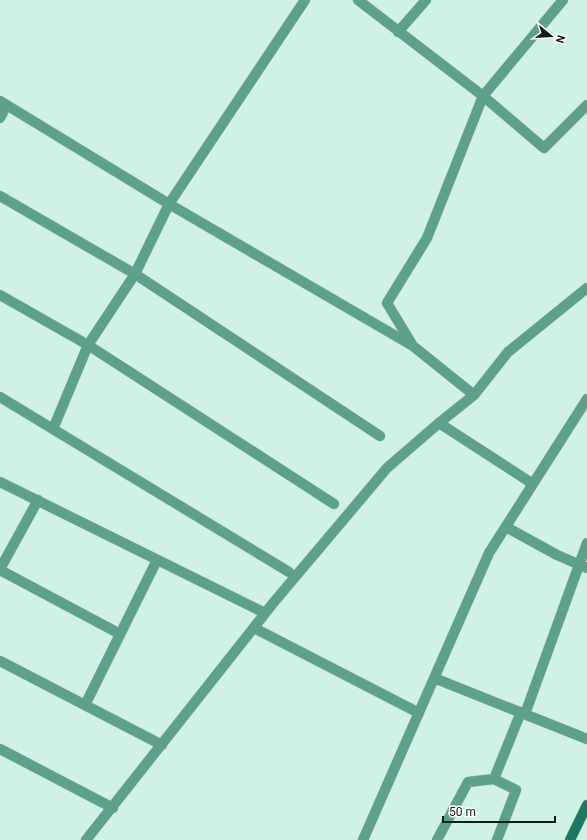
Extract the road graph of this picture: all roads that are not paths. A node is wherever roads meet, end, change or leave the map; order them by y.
1 (305, 0) edge
2 (358, 0) edge
3 (426, 0) edge
4 (563, 0) edge
5 (398, 32) junction
6 (483, 96) junction
7 (4, 103) edge
8 (587, 105) edge
9 (0, 118) edge
10 (0, 196) edge
11 (169, 204) junction
12 (135, 274) junction
13 (587, 288) edge
14 (0, 295) edge
15 (88, 345) junction
16 (413, 346) junction
17 (474, 395) junction
18 (0, 397) edge
19 (587, 399) edge
20 (439, 423) junction
21 (53, 429) junction
22 (380, 436) dead end
23 (0, 482) edge
24 (533, 484) junction
25 (38, 500) junction
26 (334, 504) dead end
27 (506, 527) junction
28 (587, 543) edge
29 (157, 560) junction
30 (583, 567) edge
31 (0, 569) edge
32 (289, 572) dead end
33 (265, 613) junction
34 (254, 628) junction
35 (120, 634) junction
36 (0, 661) edge
37 (434, 678) junction
38 (85, 705) junction
39 (419, 713) junction
40 (523, 713) junction
41 (587, 739) edge
42 (162, 745) junction
43 (0, 749) edge
44 (494, 779) junction
45 (587, 805) edge
46 (113, 808) junction
47 (86, 840) edge
48 (363, 840) edge
49 (437, 840) edge
50 (497, 840) edge
51 (570, 840) edge

1 - 11 street
2 - 5 street
3 - 5 street
4 - 6 street
5 - 6 street
6 - 8 street
6 - 16 street
7 - 9 street
7 - 11 street
10 - 12 street
11 - 12 street
11 - 16 street
12 - 15 street
12 - 22 street
13 - 17 street
14 - 15 street
15 - 21 street
15 - 26 street
16 - 17 street
17 - 20 street
18 - 21 street
19 - 24 street
20 - 24 street
20 - 33 street
21 - 32 street
23 - 25 street
24 - 27 street
25 - 29 street
25 - 31 street
27 - 30 street
27 - 37 street
28 - 30 street
29 - 33 street
29 - 35 street
30 - 40 street
31 - 35 street
33 - 34 street
34 - 39 street
34 - 42 street
35 - 38 street
36 - 38 street
37 - 39 street
37 - 40 street
38 - 42 street
39 - 48 street
40 - 41 street
40 - 44 street
42 - 46 street
43 - 46 street
44 - 49 street
44 - 50 street
45 - 51 street
46 - 47 street

